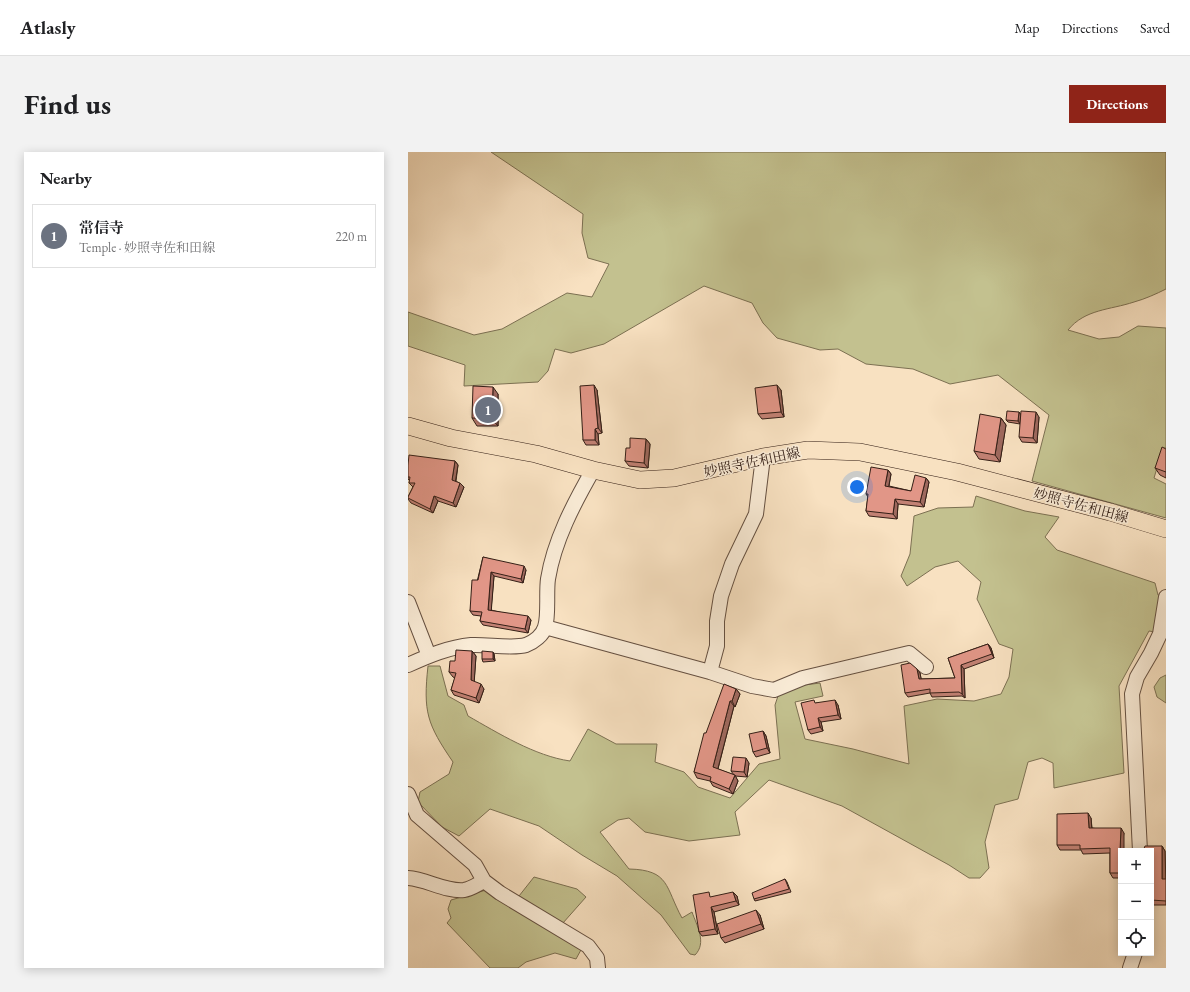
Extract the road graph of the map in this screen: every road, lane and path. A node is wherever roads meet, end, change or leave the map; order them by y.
1 (408, 426) edge
2 (763, 457) junction
3 (593, 470) junction
4 (1166, 529) edge
5 (1166, 597) edge
6 (408, 602) edge
7 (545, 627) junction
8 (429, 656) junction
9 (408, 665) edge
10 (926, 667) dead end
11 (710, 672) junction
12 (408, 794) edge
13 (1140, 848) edge
14 (408, 878) edge
15 (484, 881) junction
16 (1134, 956) edge
17 (598, 968) edge
18 (1130, 968) edge

1 - 3 main road, 妙照寺佐和田線
2 - 3 main road, 妙照寺佐和田線
2 - 4 main road, 妙照寺佐和田線
2 - 11 street
3 - 7 street
5 - 13 street
6 - 8 street
7 - 8 street
7 - 11 street
8 - 9 street
10 - 11 street
12 - 15 street
14 - 15 street
15 - 17 street
16 - 18 street

